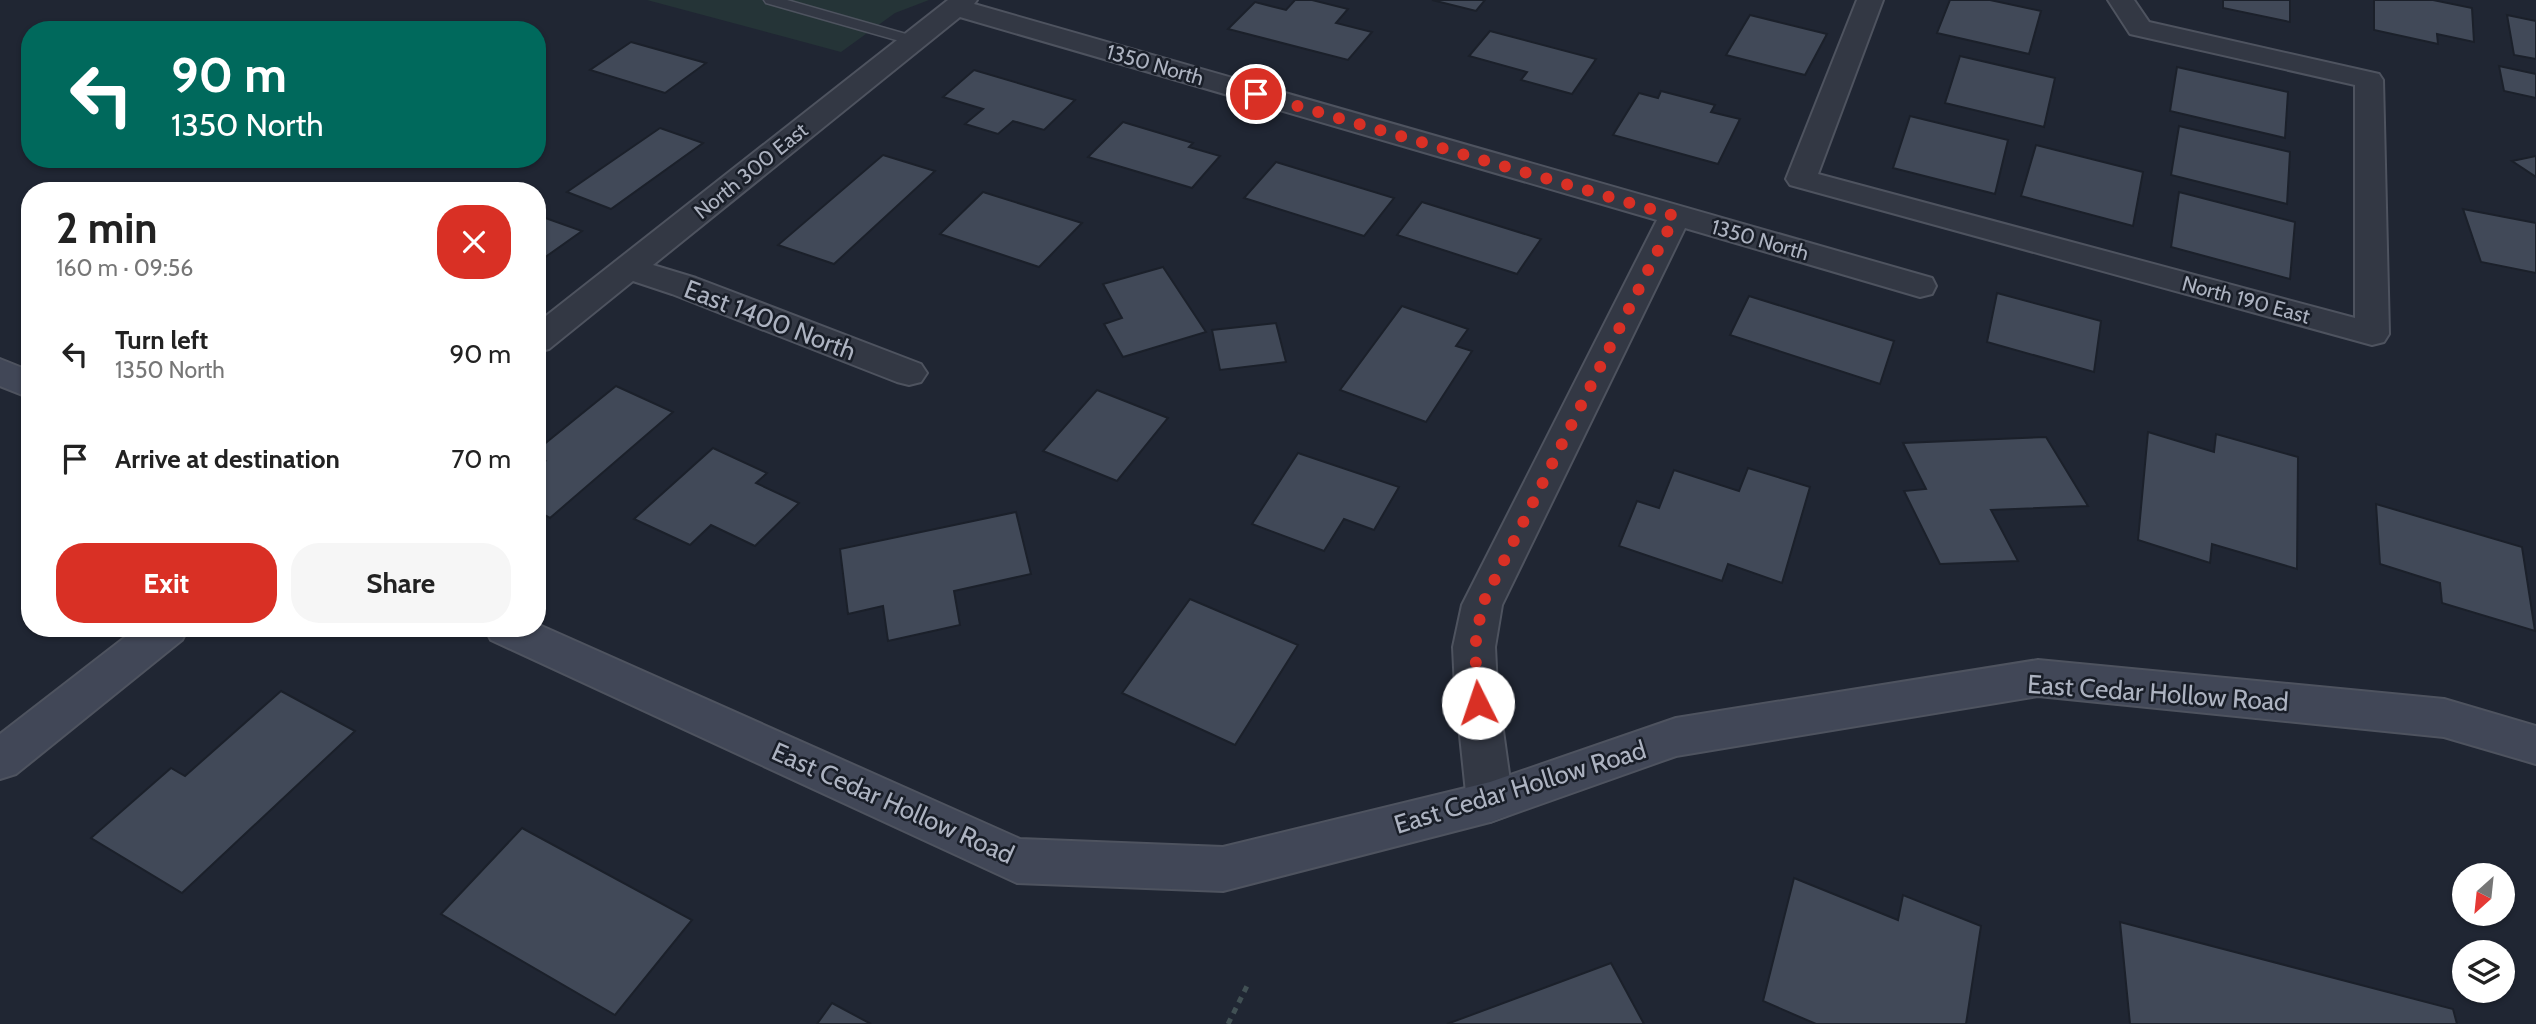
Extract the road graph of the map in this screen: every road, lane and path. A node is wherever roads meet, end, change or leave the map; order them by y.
1 (771, 0) edge
2 (1870, 0) edge
3 (2122, 0) edge
4 (959, 3) edge
5 (915, 41) junction
6 (1675, 216) junction
7 (630, 269) junction
8 (1920, 286) dead end
9 (546, 334) edge
10 (0, 371) edge
11 (909, 373) dead end
12 (21, 382) edge
13 (156, 637) edge
14 (526, 637) edge
15 (2536, 745) edge
16 (0, 760) edge
17 (1490, 802) junction
18 (1247, 986) dead end
19 (1228, 1024) edge

1 - 5 lane
2 - 3 street, North 190 East
4 - 5 street, North 300 East
4 - 6 street, 1350 North
5 - 7 street, North 300 East
6 - 8 street, 1350 North
6 - 17 street
7 - 9 street, North 300 East
7 - 11 street, East 1400 North
10 - 12 street
13 - 16 street
14 - 17 street, East Cedar Hollow Road
15 - 17 street, East Cedar Hollow Road
18 - 19 path

